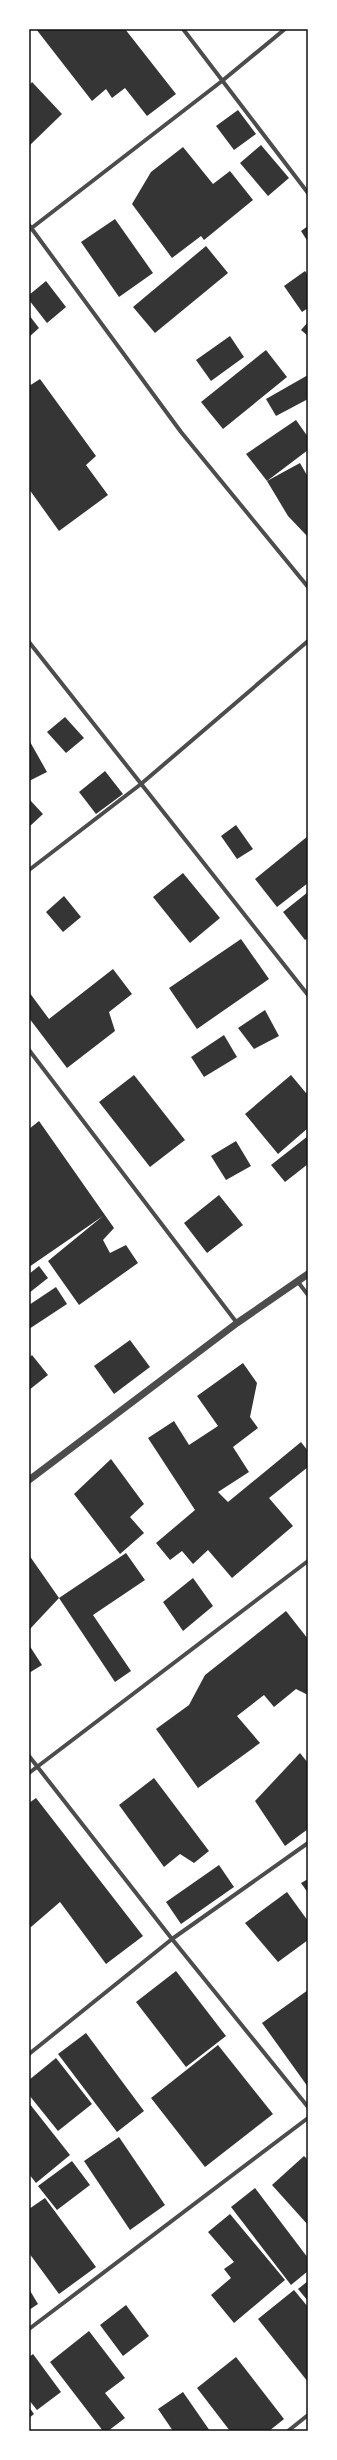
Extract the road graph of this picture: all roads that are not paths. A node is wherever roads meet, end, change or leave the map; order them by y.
1 (183, 29) edge
2 (285, 29) edge
3 (222, 81) junction
4 (308, 193) edge
5 (30, 227) edge
6 (308, 587) edge
7 (308, 641) edge
8 (29, 642) edge
9 (141, 784) junction
10 (29, 870) edge
11 (308, 995) edge
12 (29, 1050) edge
13 (308, 1274) edge
14 (298, 1282) junction
15 (308, 1295) edge
16 (237, 1323) junction
17 (29, 1480) edge
18 (308, 1561) edge
19 (29, 1756) edge
20 (38, 1767) junction
21 (29, 1773) edge
22 (308, 1843) edge
23 (172, 1939) junction
24 (29, 2054) edge
25 (308, 2107) edge
26 (308, 2118) edge
27 (29, 2329) edge
28 (308, 2415) edge
29 (288, 2431) edge

1 - 3 street
2 - 3 street
3 - 4 street
3 - 5 street
5 - 6 street
7 - 9 street
8 - 9 street
9 - 10 street
9 - 11 street
12 - 16 street
13 - 14 street
14 - 15 street
14 - 16 street
16 - 17 street
18 - 20 street
19 - 20 street
20 - 21 street
20 - 23 street
22 - 23 street
23 - 24 street
23 - 25 street
26 - 27 street
28 - 29 street

